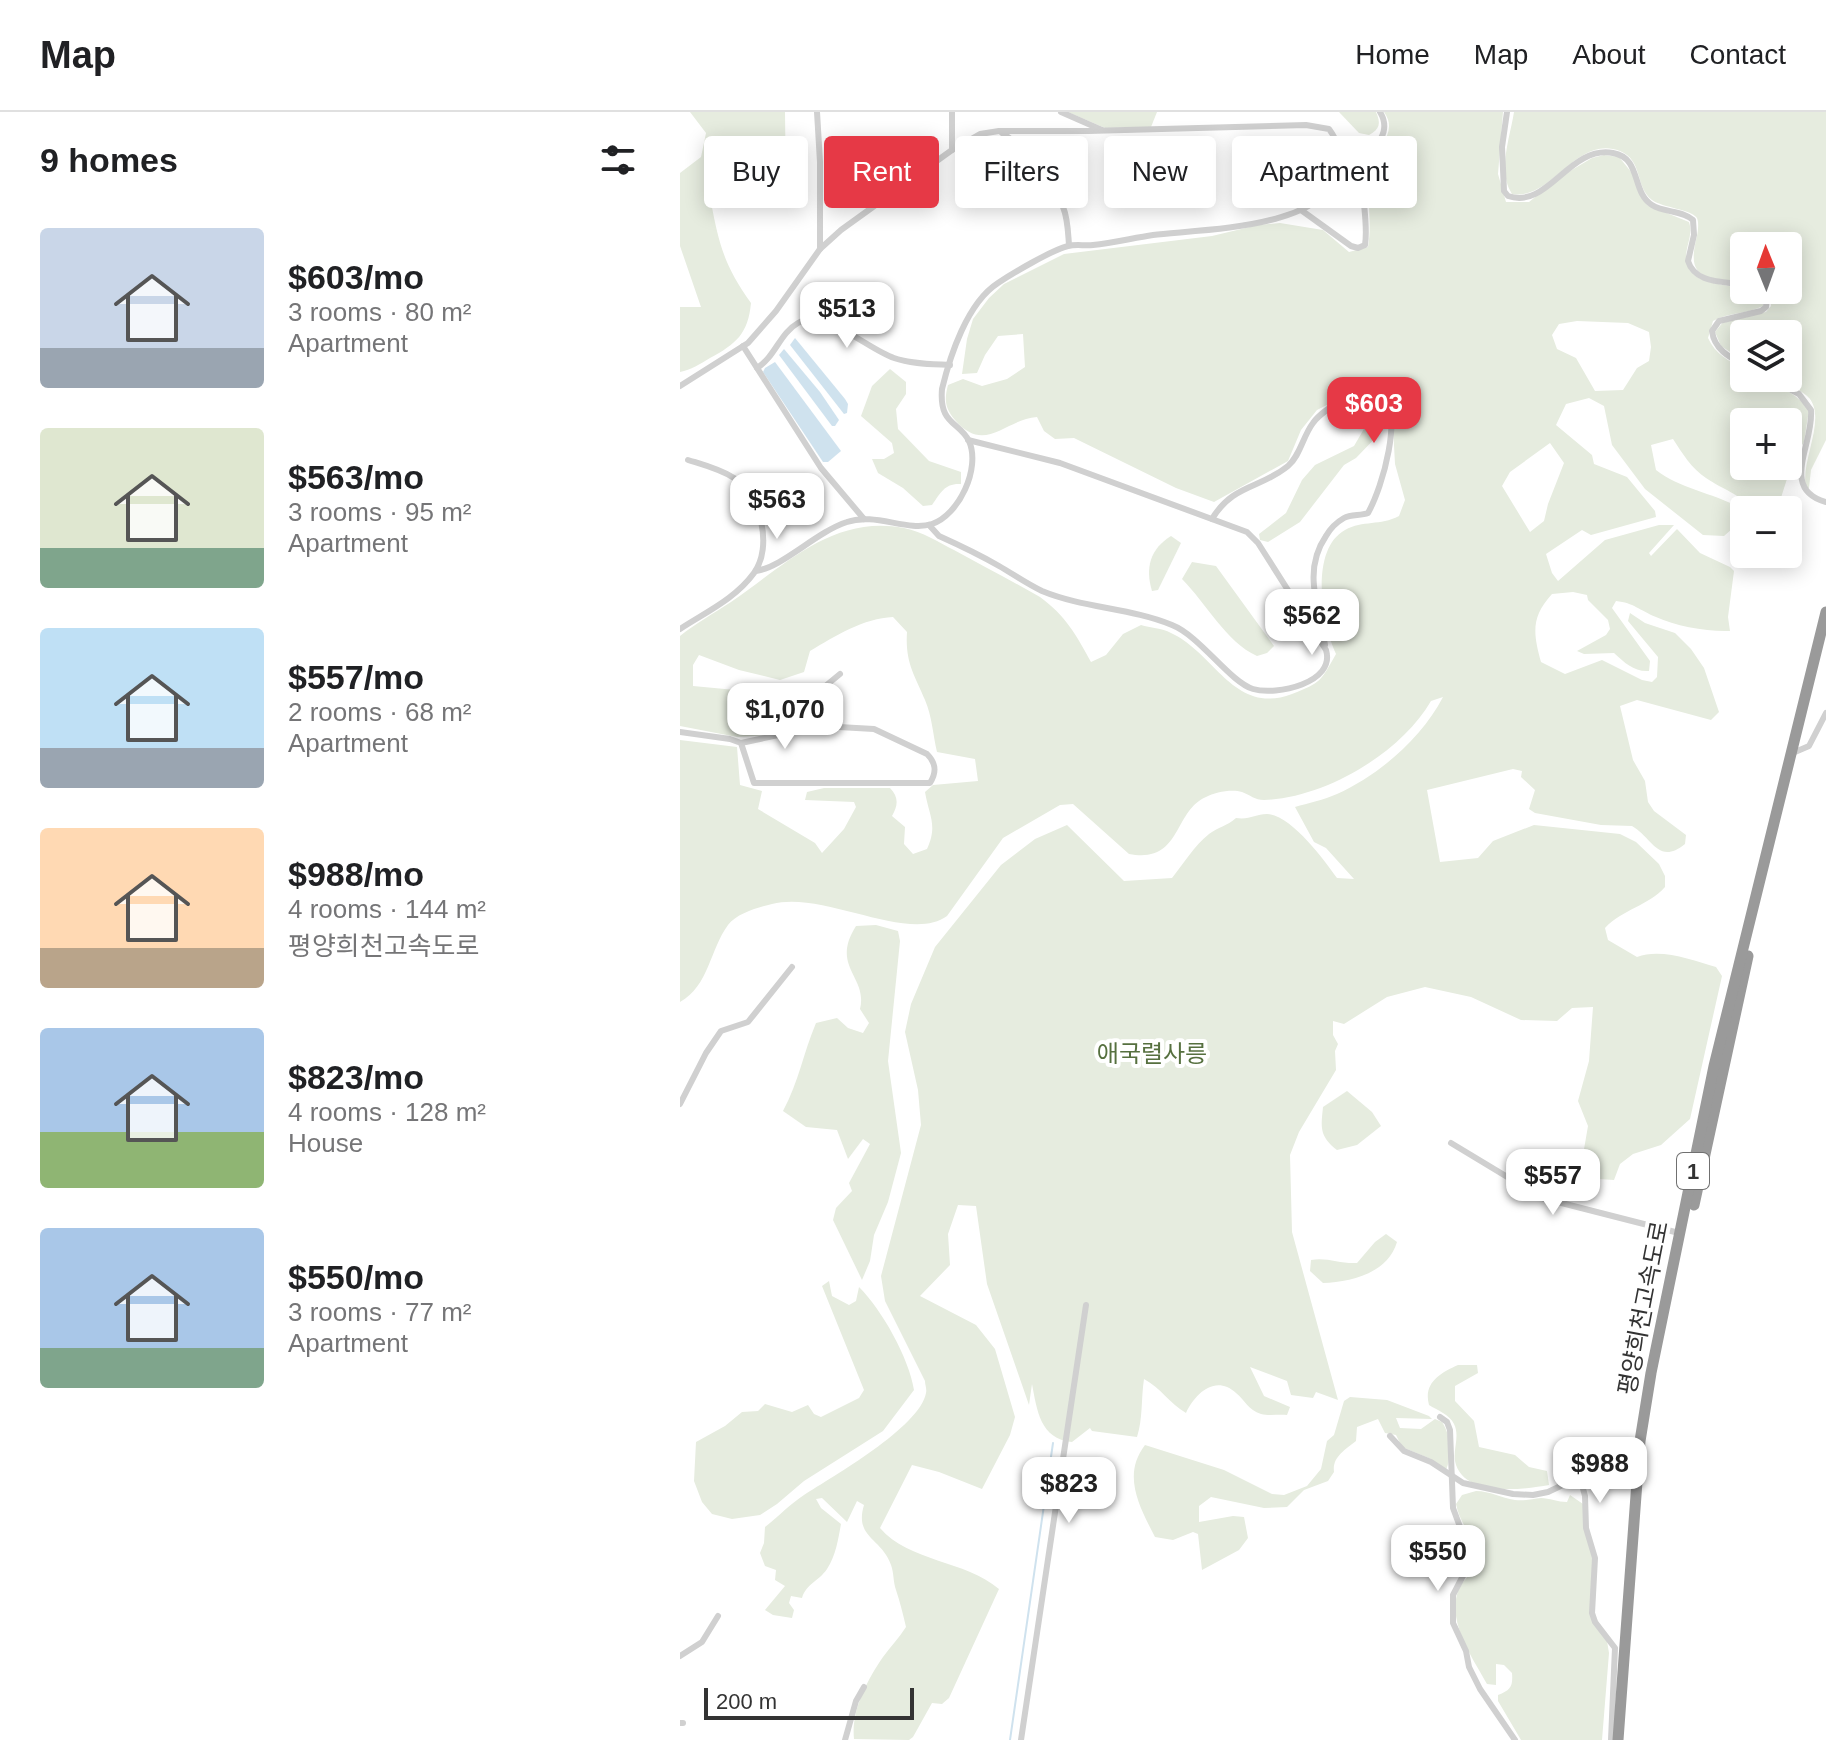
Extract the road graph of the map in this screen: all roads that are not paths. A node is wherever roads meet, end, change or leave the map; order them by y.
1 (817, 112) edge
2 (952, 112) edge
3 (1061, 112) edge
4 (1380, 112) edge
5 (1507, 112) edge
6 (999, 131) junction
7 (1104, 131) junction
8 (952, 150) junction
9 (1301, 210) junction
10 (1069, 245) junction
11 (820, 249) junction
12 (1730, 283) edge
13 (1766, 304) edge
14 (743, 346) junction
15 (1730, 356) edge
16 (950, 365) junction
17 (757, 368) junction
18 (680, 386) edge
19 (1795, 392) edge
20 (968, 440) junction
21 (688, 460) dead end
22 (1826, 502) edge
23 (864, 519) junction
24 (1212, 519) junction
25 (929, 525) junction
26 (756, 571) junction
27 (1826, 612) edge
28 (680, 629) edge
29 (1826, 638) edge
30 (1326, 650) junction
31 (840, 674) dead end
32 (1826, 713) edge
33 (821, 726) junction
34 (680, 732) edge
35 (741, 743) junction
36 (1795, 752) junction
37 (792, 967) dead end
38 (680, 1104) edge
39 (1451, 1143) dead end
40 (1680, 1234) junction
41 (1086, 1305) dead end
42 (1440, 1417) dead end
43 (1390, 1436) dead end
44 (1450, 1477) junction
45 (718, 1616) dead end
46 (680, 1656) edge
47 (864, 1687) dead end
48 (845, 1740) edge
49 (1021, 1740) edge
50 (1515, 1740) edge
51 (1611, 1740) edge
52 (1618, 1740) edge
53 (1624, 1740) edge

1 - 11 street
2 - 8 street
3 - 7 street
4 - 9 street
5 - 12 street
6 - 7 street
6 - 8 street
6 - 10 street
7 - 9 street
8 - 11 street
9 - 10 street
10 - 16 street
11 - 14 street
13 - 15 street
14 - 17 street
14 - 18 street
16 - 17 street
16 - 20 street
17 - 23 street
19 - 22 street
20 - 24 street
20 - 25 street
21 - 26 street
23 - 25 street
23 - 26 street
24 - 30 street
24 - 30 street
25 - 30 street
26 - 28 street
27 - 40 highway, 평양희천고속도로 / 1
29 - 36 highway, 평양희천고속도로 / 1
31 - 33 street
32 - 36 street
33 - 35 street
33 - 35 street
34 - 35 street
36 - 53 highway, 평양희천고속도로 / 1
37 - 38 street
39 - 40 street
40 - 52 highway, 평양희천고속도로 / 1
41 - 49 street
42 - 44 street
43 - 44 street
44 - 50 street
44 - 51 street
45 - 46 street
47 - 48 street

